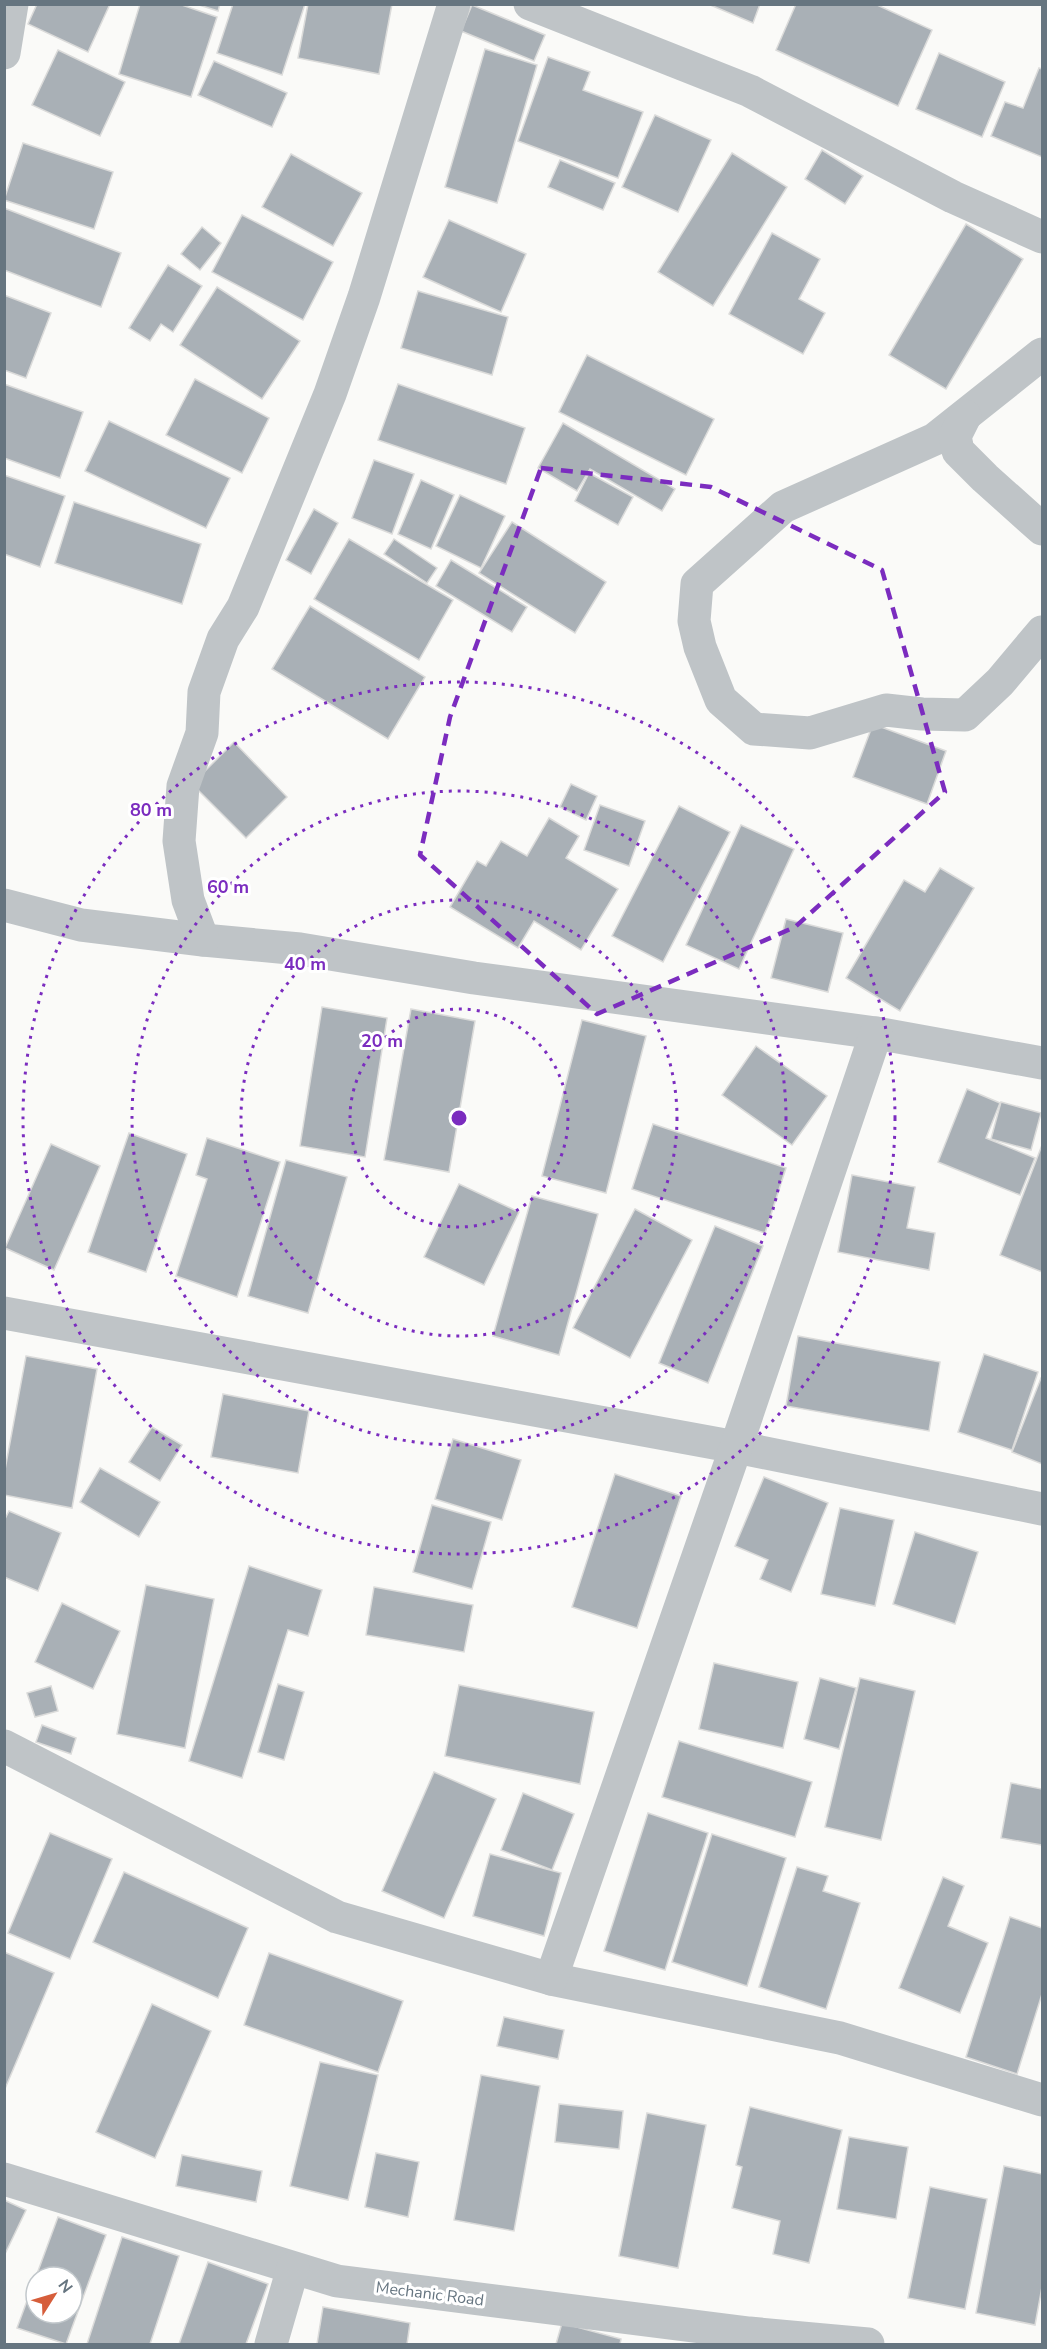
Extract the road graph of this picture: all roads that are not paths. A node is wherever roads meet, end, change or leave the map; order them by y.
1 (12, 4) edge
2 (454, 4) edge
3 (530, 4) edge
4 (4, 54) edge
5 (1042, 237) edge
6 (1042, 354) edge
7 (965, 416) junction
8 (1042, 529) edge
9 (1042, 632) edge
10 (4, 905) edge
11 (203, 940) junction
12 (876, 1033) junction
13 (1042, 1063) edge
14 (4, 1313) edge
15 (736, 1447) junction
16 (1042, 1509) edge
17 (4, 1746) edge
18 (551, 1979) junction
19 (1042, 2100) edge
20 (4, 2179) edge
21 (293, 2268) junction
22 (747, 2339) edge
23 (271, 2344) edge
24 (868, 2344) edge

1 - 4 street
2 - 11 street
3 - 5 street
6 - 7 street
7 - 8 street
7 - 9 street
10 - 11 street
11 - 12 street
12 - 13 street
12 - 15 street
14 - 15 street
15 - 16 street
15 - 18 street
17 - 18 street
18 - 19 street
20 - 21 street, Mechanic Road
21 - 22 street, Mechanic Road
21 - 23 street
22 - 24 street, Mechanic Road

